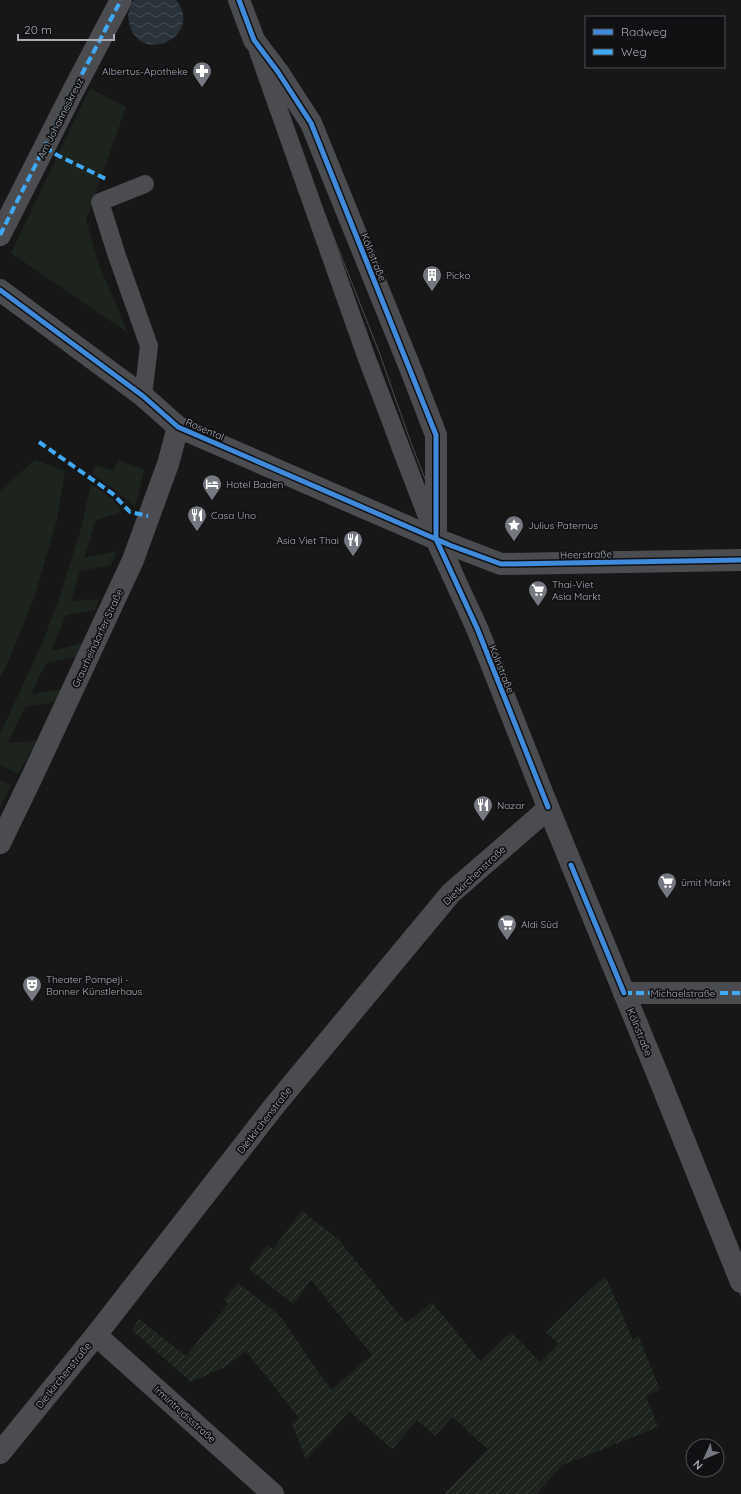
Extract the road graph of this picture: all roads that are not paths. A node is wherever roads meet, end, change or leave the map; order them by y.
1 (121, 0) edge
2 (239, 0) edge
3 (254, 40) junction
4 (146, 184) dead end
5 (0, 235) edge
6 (0, 290) edge
7 (143, 396) junction
8 (178, 427) junction
9 (436, 539) junction
10 (741, 560) edge
11 (548, 807) junction
12 (0, 843) edge
13 (624, 993) junction
14 (741, 993) edge
15 (741, 1282) edge
16 (96, 1335) junction
17 (0, 1453) edge
18 (273, 1494) edge

1 - 5 street, Am Johanneskreuz
2 - 3 street, Kölnstraße
3 - 9 lane
3 - 9 street, Kölnstraße
4 - 7 lane
6 - 7 street, Rosental
7 - 8 street, Rosental
8 - 9 street, Rosental
8 - 12 street, Graurheindorfer Straße
9 - 10 street, Heerstraße
9 - 11 street, Kölnstraße
11 - 13 street, Kölnstraße
11 - 16 street, Dietkirchenstraße
13 - 14 street, Michaelstraße
13 - 15 street, Kölnstraße
16 - 17 street, Dietkirchenstraße
16 - 18 street, Irmintrudisstraße

